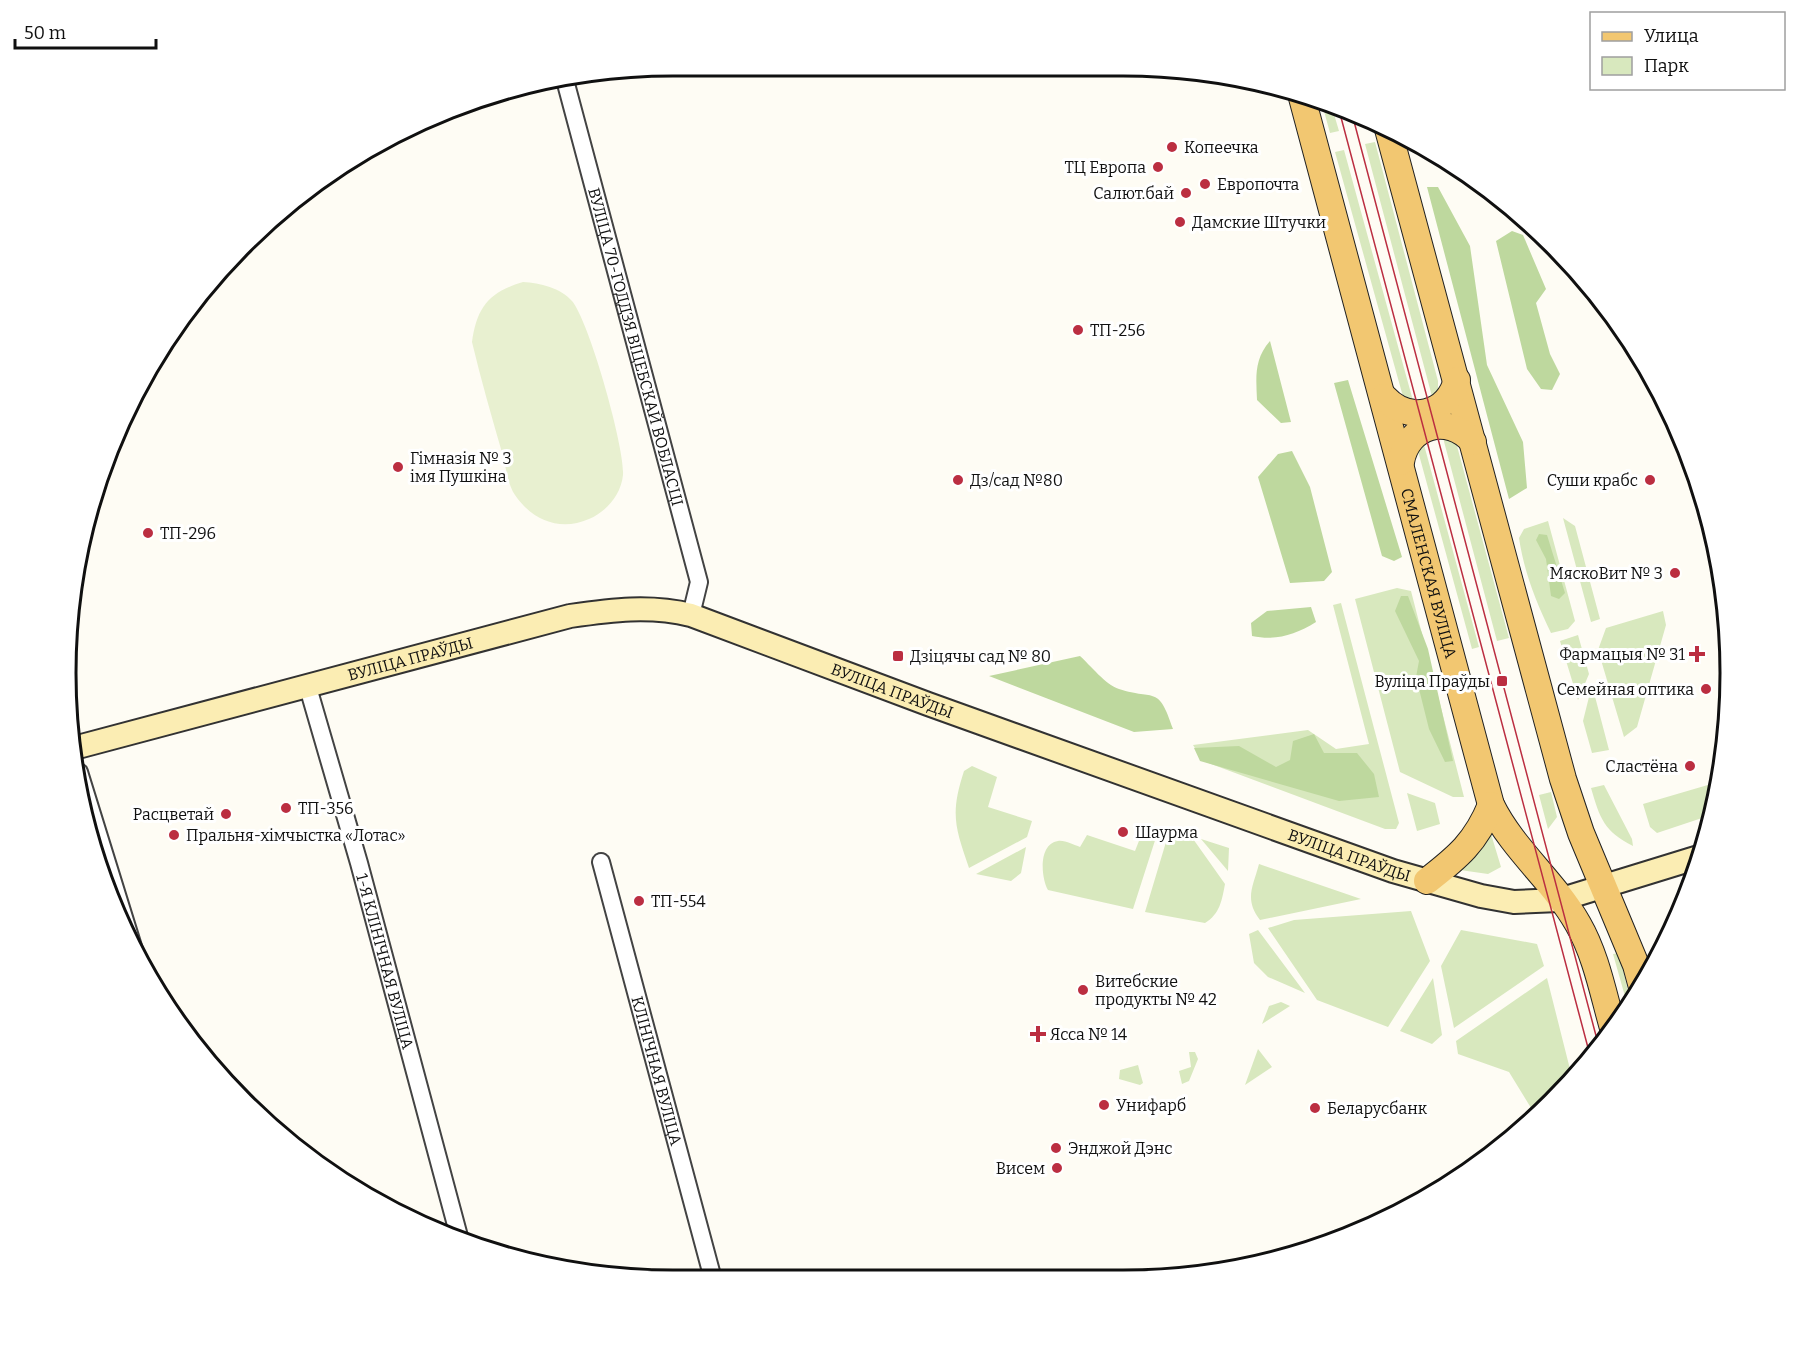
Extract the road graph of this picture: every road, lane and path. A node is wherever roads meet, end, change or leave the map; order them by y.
1 (567, 87) edge
2 (1304, 105) edge
3 (1391, 140) edge
4 (1457, 380) junction
5 (1384, 397) junction
6 (1473, 442) junction
7 (1401, 462) junction
8 (691, 615) junction
9 (307, 684) junction
10 (81, 746) edge
11 (1491, 805) junction
12 (1691, 859) edge
13 (601, 862) dead end
14 (1427, 881) junction
15 (1603, 886) junction
16 (1559, 900) junction
17 (1639, 975) edge
18 (1610, 1019) edge
19 (457, 1230) edge
20 (711, 1270) edge

1 - 8 street, ВУЛІЦА 70-ГОДДЗЯ ВІЦЕБСКАЙ ВОБЛАСЦІ
2 - 5 main road, СМАЛЕНСКАЯ ВУЛІЦА
3 - 4 main road
4 - 5 main road
4 - 6 main road
5 - 7 main road, СМАЛЕНСКАЯ ВУЛІЦА
6 - 7 main road
6 - 15 main road
7 - 11 main road, СМАЛЕНСКАЯ ВУЛІЦА
8 - 9 main road, ВУЛІЦА ПРАЎДЫ
8 - 14 main road, ВУЛІЦА ПРАЎДЫ
9 - 10 main road, ВУЛІЦА ПРАЎДЫ
9 - 19 street, 1-Я КЛІНІЧНАЯ ВУЛІЦА
11 - 14 main road
11 - 16 main road, СМАЛЕНСКАЯ ВУЛІЦА
12 - 15 main road, ВУЛІЦА ПРАЎДЫ
13 - 20 street, КЛІНІЧНАЯ ВУЛІЦА
14 - 16 main road, ВУЛІЦА ПРАЎДЫ
15 - 16 main road, ВУЛІЦА ПРАЎДЫ
15 - 17 main road
16 - 18 main road, СМАЛЕНСКАЯ ВУЛІЦА

